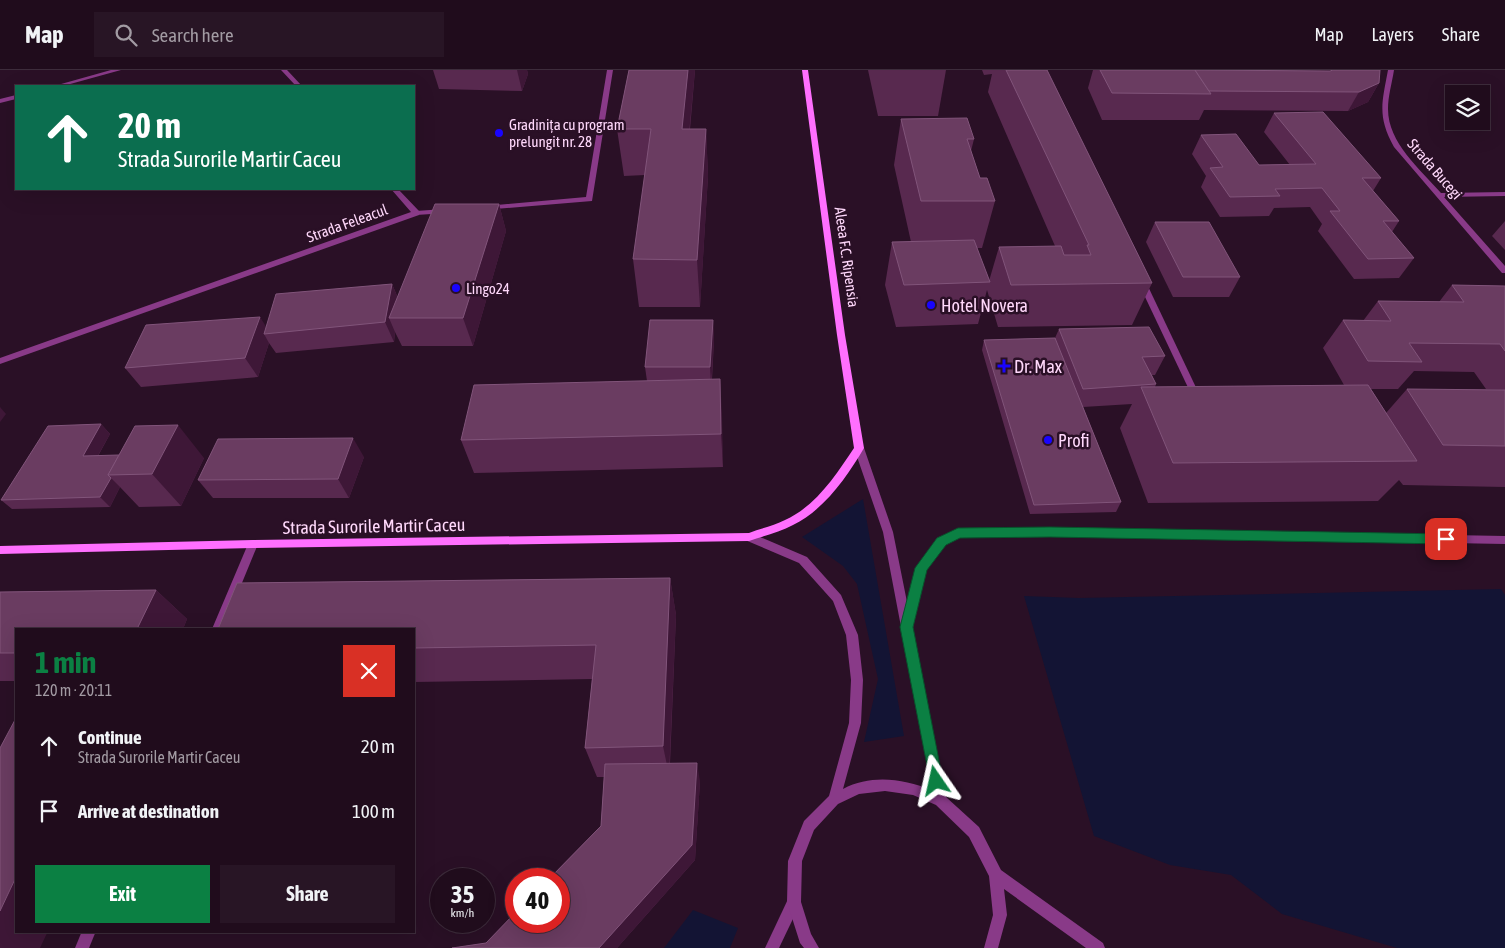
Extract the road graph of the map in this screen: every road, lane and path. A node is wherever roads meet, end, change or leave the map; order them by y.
1 (118, 70) edge
2 (284, 70) edge
3 (610, 70) edge
4 (805, 70) edge
5 (1391, 70) edge
6 (61, 85) edge
7 (298, 85) edge
8 (15, 97) edge
9 (0, 102) edge
10 (395, 190) edge
11 (1505, 194) edge
12 (1438, 195) junction
13 (474, 208) edge
14 (455, 210) edge
15 (416, 213) junction
16 (1505, 271) edge
17 (1139, 274) edge
18 (0, 361) edge
19 (1202, 410) edge
20 (859, 448) junction
21 (749, 537) junction
22 (1505, 540) edge
23 (253, 544) junction
24 (0, 550) edge
25 (907, 627) junction
26 (216, 628) edge
27 (834, 800) junction
28 (940, 800) junction
29 (996, 875) junction
30 (794, 902) junction
31 (88, 933) edge
32 (82, 948) edge
33 (772, 948) edge
34 (812, 948) edge
35 (991, 948) edge
36 (1098, 948) edge

1 - 6 street
2 - 7 street
3 - 13 street
4 - 20 main road, Aleea F.C. Ripensia
5 - 12 street, Strada Bucegi
8 - 9 street
10 - 15 street
11 - 12 street
12 - 16 street, Strada Bucegi
14 - 15 street, Strada Feleacul
15 - 18 street, Strada Feleacul
17 - 19 street
20 - 21 main road
20 - 25 street, Aleea F.C. Ripensia
21 - 23 main road, Strada Surorile Martir Caceu
21 - 27 street
22 - 25 street
23 - 24 main road, Strada Surorile Martir Caceu
23 - 26 street
25 - 28 street, Aleea F.C. Ripensia
27 - 28 street
27 - 30 street
28 - 29 street
29 - 35 street
29 - 36 street
30 - 33 street
30 - 34 street
31 - 32 street

